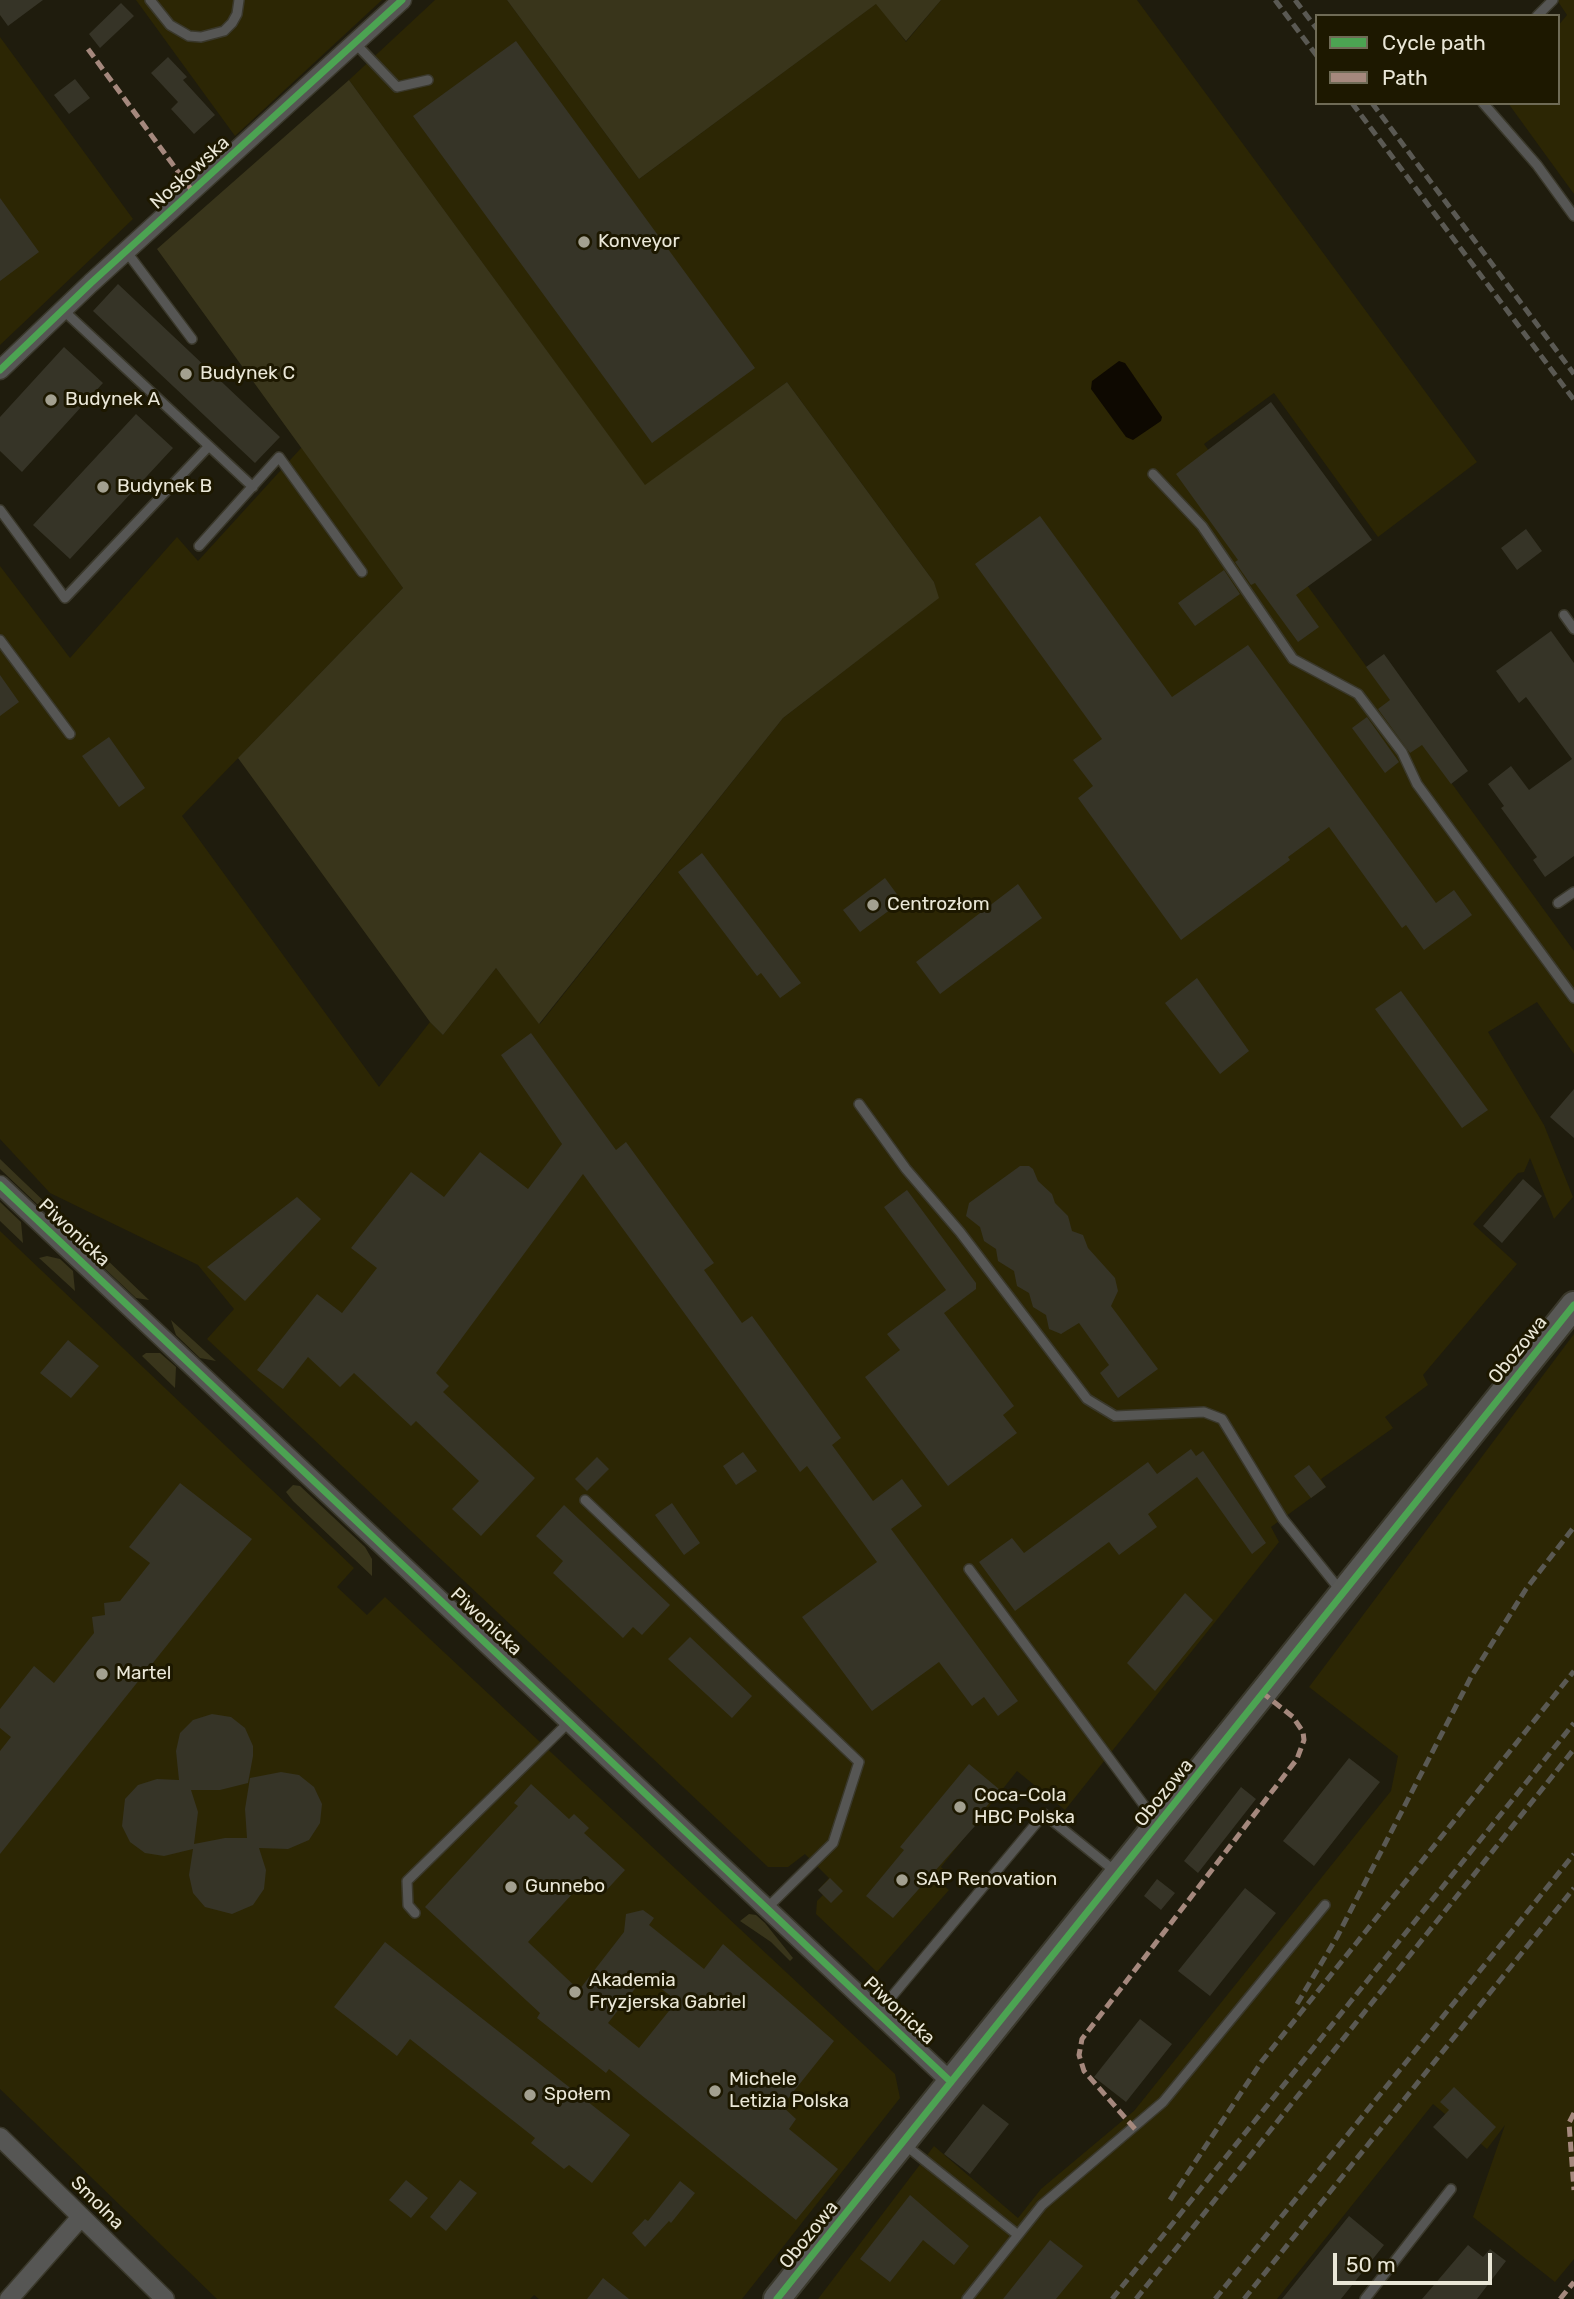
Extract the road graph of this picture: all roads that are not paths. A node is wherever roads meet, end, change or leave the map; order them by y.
1 (150, 0) edge
2 (239, 0) edge
3 (402, 0) edge
4 (1553, 0) edge
5 (1539, 14) edge
6 (355, 43) junction
7 (428, 80) dead end
8 (1485, 105) edge
9 (1574, 216) edge
10 (126, 251) junction
11 (62, 310) junction
12 (192, 339) dead end
13 (0, 370) edge
14 (209, 446) junction
15 (1153, 474) dead end
16 (253, 487) junction
17 (0, 510) edge
18 (199, 546) dead end
19 (362, 572) dead end
20 (1564, 615) dead end
21 (1574, 629) edge
22 (0, 640) edge
23 (70, 734) dead end
24 (1574, 892) edge
25 (1558, 904) dead end
26 (1574, 998) edge
27 (859, 1104) dead end
28 (0, 1185) edge
29 (1574, 1305) edge
30 (585, 1500) dead end
31 (969, 1569) dead end
32 (1343, 1594) junction
33 (569, 1721) junction
34 (1159, 1824) junction
35 (1119, 1874) junction
36 (1325, 1905) dead end
37 (767, 1908) junction
38 (415, 1913) dead end
39 (878, 2013) junction
40 (951, 2082) junction
41 (0, 2137) edge
42 (903, 2143) junction
43 (1451, 2189) dead end
44 (81, 2217) junction
45 (1018, 2235) junction
46 (9, 2299) edge
47 (165, 2299) edge
48 (777, 2299) edge
49 (967, 2299) edge
50 (1364, 2299) edge

1 - 2 lane
3 - 6 street, Noskowska
4 - 5 lane
6 - 7 lane
6 - 10 street, Noskowska
8 - 9 lane
10 - 11 street, Noskowska
10 - 12 lane
11 - 13 street, Noskowska
11 - 14 lane
14 - 16 lane
14 - 17 lane
15 - 26 lane
16 - 18 lane
16 - 19 lane
20 - 21 lane
22 - 23 lane
24 - 25 lane
27 - 32 lane
28 - 33 street, Piwonicka
29 - 32 street, Obozowa
30 - 37 lane
31 - 34 lane
32 - 34 street, Obozowa
33 - 37 street, Piwonicka
33 - 38 lane
34 - 35 street, Obozowa
35 - 39 lane
35 - 40 street, Obozowa
36 - 45 lane
37 - 39 street, Piwonicka
39 - 40 street, Piwonicka
40 - 42 street, Obozowa
41 - 44 street, Smolna
42 - 45 lane
42 - 48 street, Obozowa
43 - 50 lane
44 - 46 street
44 - 47 street, Smolna
45 - 49 lane

